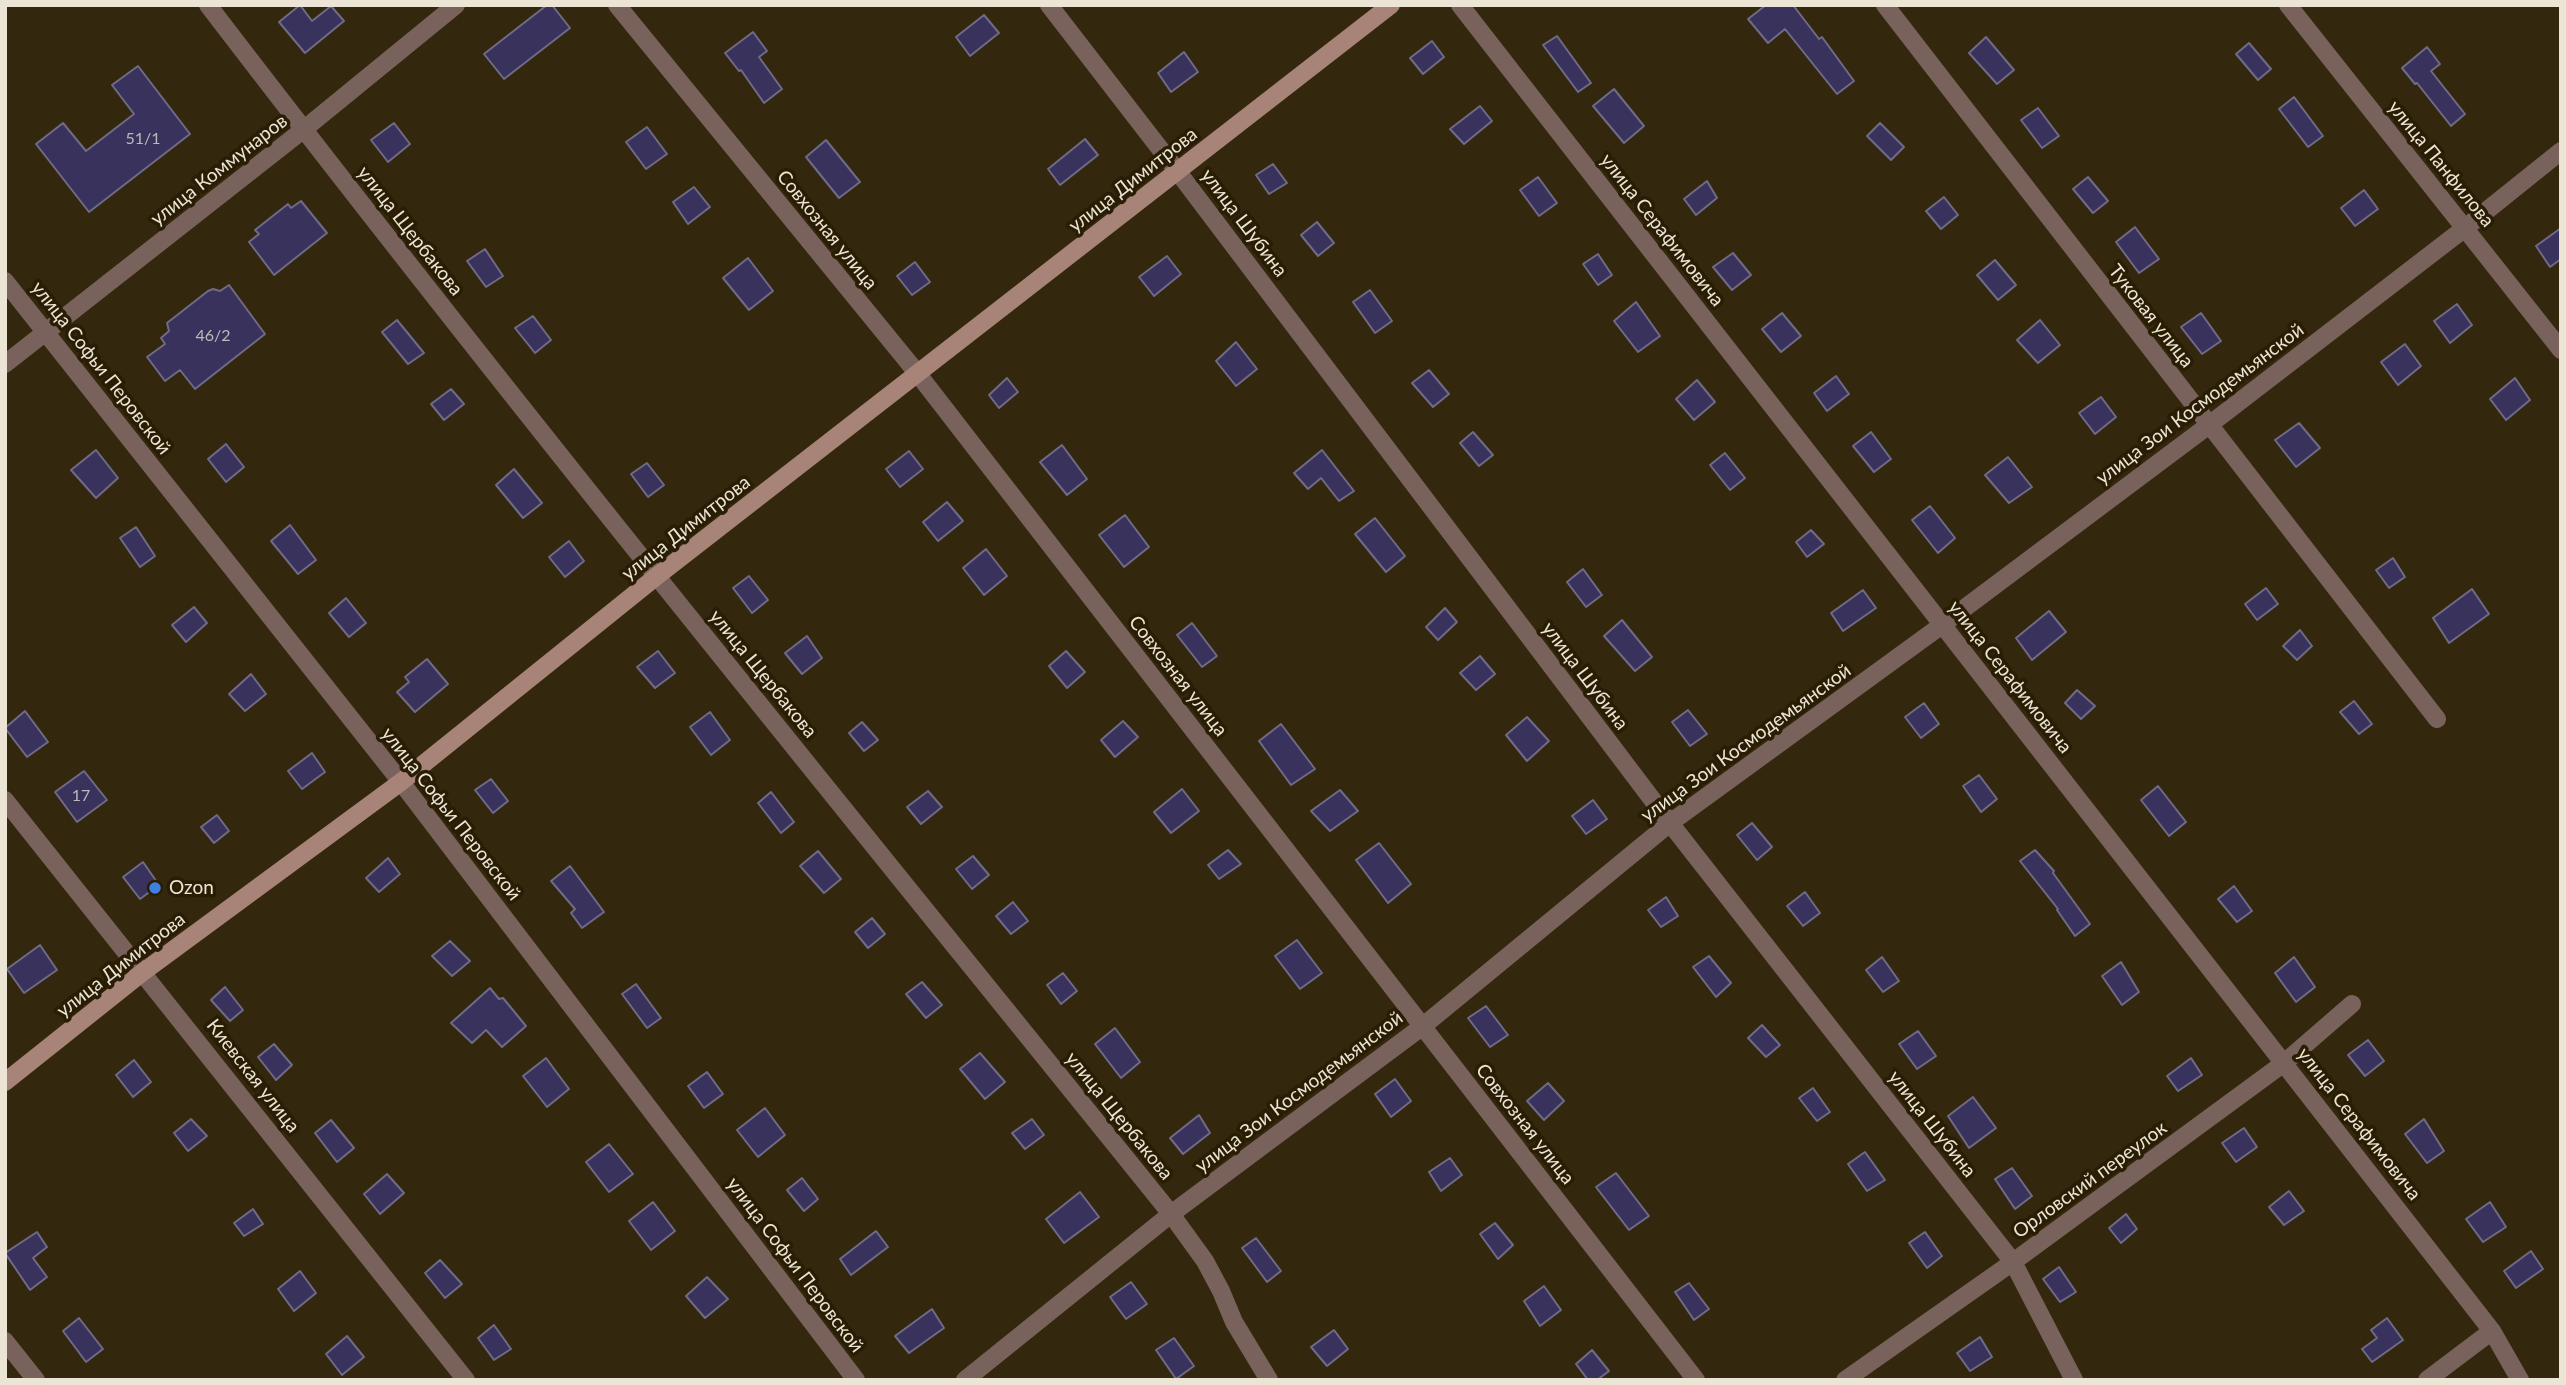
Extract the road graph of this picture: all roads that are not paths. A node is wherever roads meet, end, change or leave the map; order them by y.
1 (208, 5) edge
2 (456, 5) edge
3 (617, 5) edge
4 (1049, 5) edge
5 (1391, 5) edge
6 (1460, 5) edge
7 (1885, 5) edge
8 (2288, 5) edge
9 (303, 130) junction
10 (2561, 151) edge
11 (1178, 172) junction
12 (2465, 228) junction
13 (5, 281) edge
14 (46, 332) junction
15 (2561, 350) edge
16 (5, 364) edge
17 (918, 374) junction
18 (2209, 425) junction
19 (657, 576) junction
20 (1942, 625) junction
21 (2437, 719) dead end
22 (401, 782) junction
23 (5, 800) edge
24 (1670, 823) junction
25 (144, 972) junction
26 (2352, 1004) dead end
27 (1423, 1026) junction
28 (2284, 1063) junction
29 (5, 1082) edge
30 (1171, 1214) junction
31 (2014, 1262) junction
32 (2492, 1331) junction
33 (5, 1341) edge
34 (36, 1380) edge
35 (466, 1380) edge
36 (856, 1380) edge
37 (965, 1380) edge
38 (1269, 1380) edge
39 (1696, 1380) edge
40 (1845, 1380) edge
41 (2074, 1380) edge
42 (2427, 1380) edge
43 (2519, 1380) edge

1 - 9 street, улица Щербакова
2 - 9 street, улица Коммунаров
3 - 17 street, Совхозная улица
4 - 11 street, улица Шубина
5 - 11 street, улица Димитрова
6 - 20 street, улица Серафимовича
7 - 18 street, Туковая улица
8 - 12 street, улица Панфилова
9 - 14 street, улица Коммунаров
9 - 19 street, улица Щербакова
10 - 12 street, улица Зои Космодемьянской
11 - 17 street, улица Димитрова
11 - 24 street, улица Шубина
12 - 15 street, улица Панфилова
12 - 18 street, улица Зои Космодемьянской
13 - 14 street, улица Софьи Перовской
14 - 16 street, улица Коммунаров
14 - 22 street, улица Софьи Перовской
17 - 19 street, улица Димитрова
17 - 27 street, Совхозная улица
18 - 20 street, улица Зои Космодемьянской
18 - 21 street, Туковая улица
19 - 22 street, улица Димитрова
19 - 30 street, улица Щербакова
20 - 24 street, улица Зои Космодемьянской
20 - 28 street, улица Серафимовича
22 - 25 street, улица Димитрова
22 - 36 street, улица Софьи Перовской
23 - 25 street, Киевская улица
24 - 27 street, улица Зои Космодемьянской
24 - 31 street, улица Шубина
25 - 29 street, улица Димитрова
25 - 35 street, Киевская улица
26 - 28 street, Орловский переулок
27 - 30 street, улица Зои Космодемьянской
27 - 39 street, Совхозная улица
28 - 31 street, Орловский переулок
28 - 32 street, улица Серафимовича
30 - 37 street, улица Зои Космодемьянской
30 - 38 street, улица Щербакова
31 - 40 street, Орловский переулок
31 - 41 street, улица Шубина
32 - 42 street
32 - 43 street, улица Серафимовича
33 - 34 street

